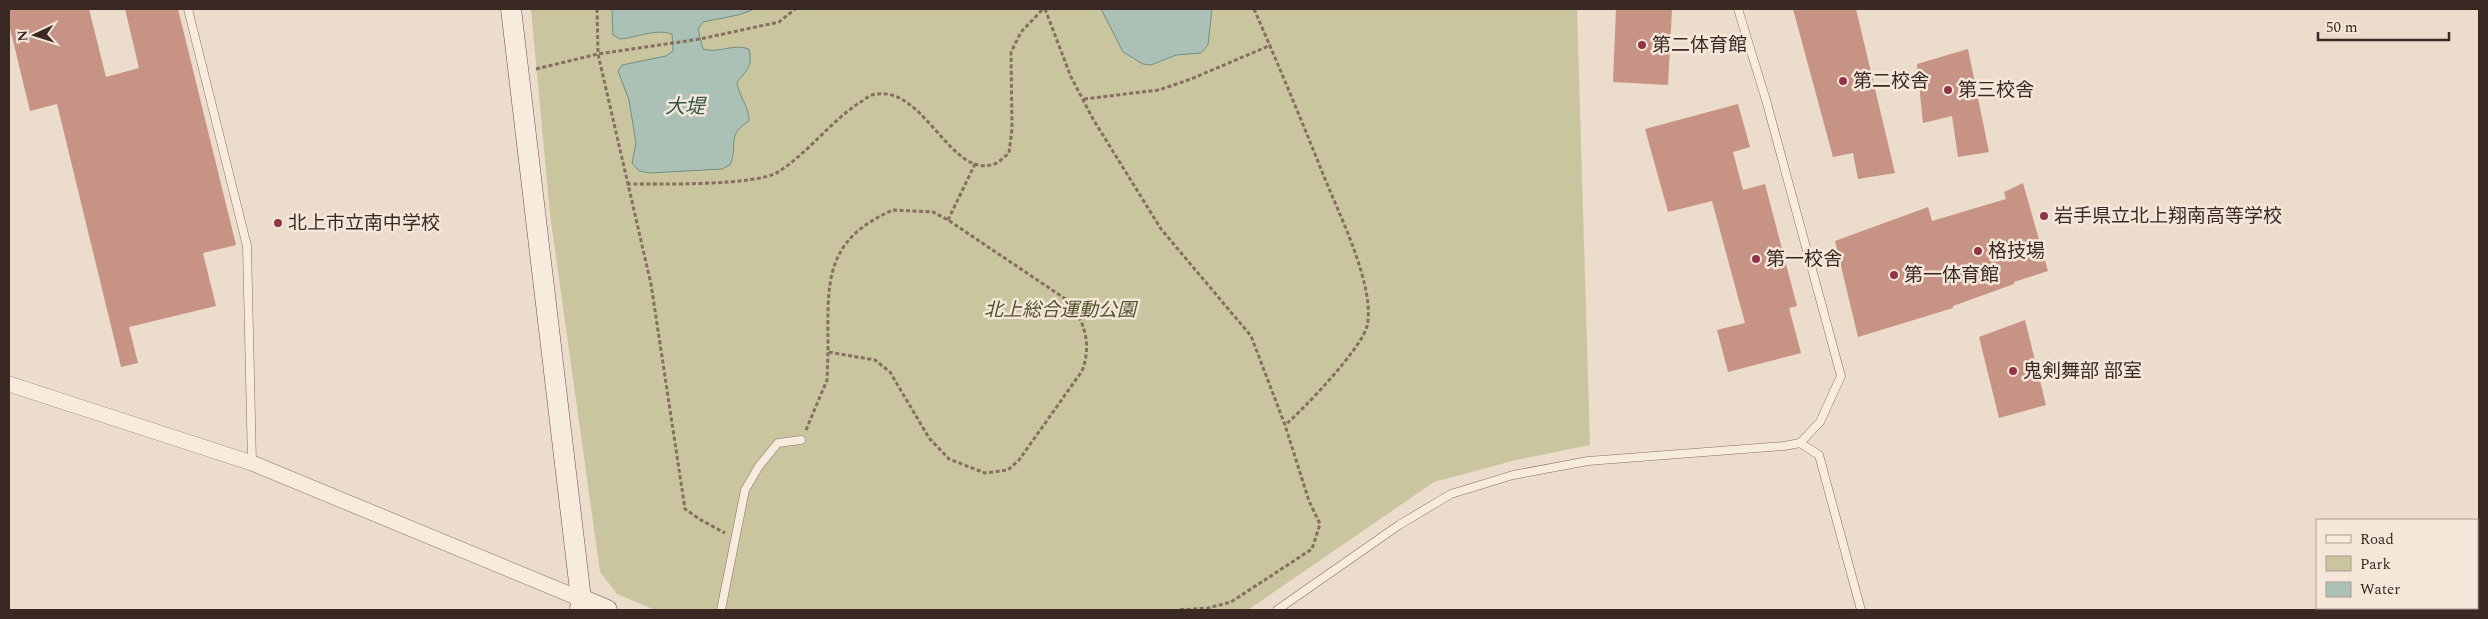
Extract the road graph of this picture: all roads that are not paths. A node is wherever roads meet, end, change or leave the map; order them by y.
1 (188, 9) edge
2 (511, 9) edge
3 (1738, 9) edge
4 (9, 384) edge
5 (801, 440) road end
6 (1800, 443) junction
7 (252, 463) junction
8 (581, 604) edge
9 (607, 610) edge
10 (721, 610) edge
11 (1276, 610) edge
12 (1861, 610) edge

1 - 7 lane
2 - 8 street
3 - 6 lane
4 - 7 street
5 - 10 lane
6 - 11 lane
6 - 12 lane
7 - 8 street
8 - 9 street

